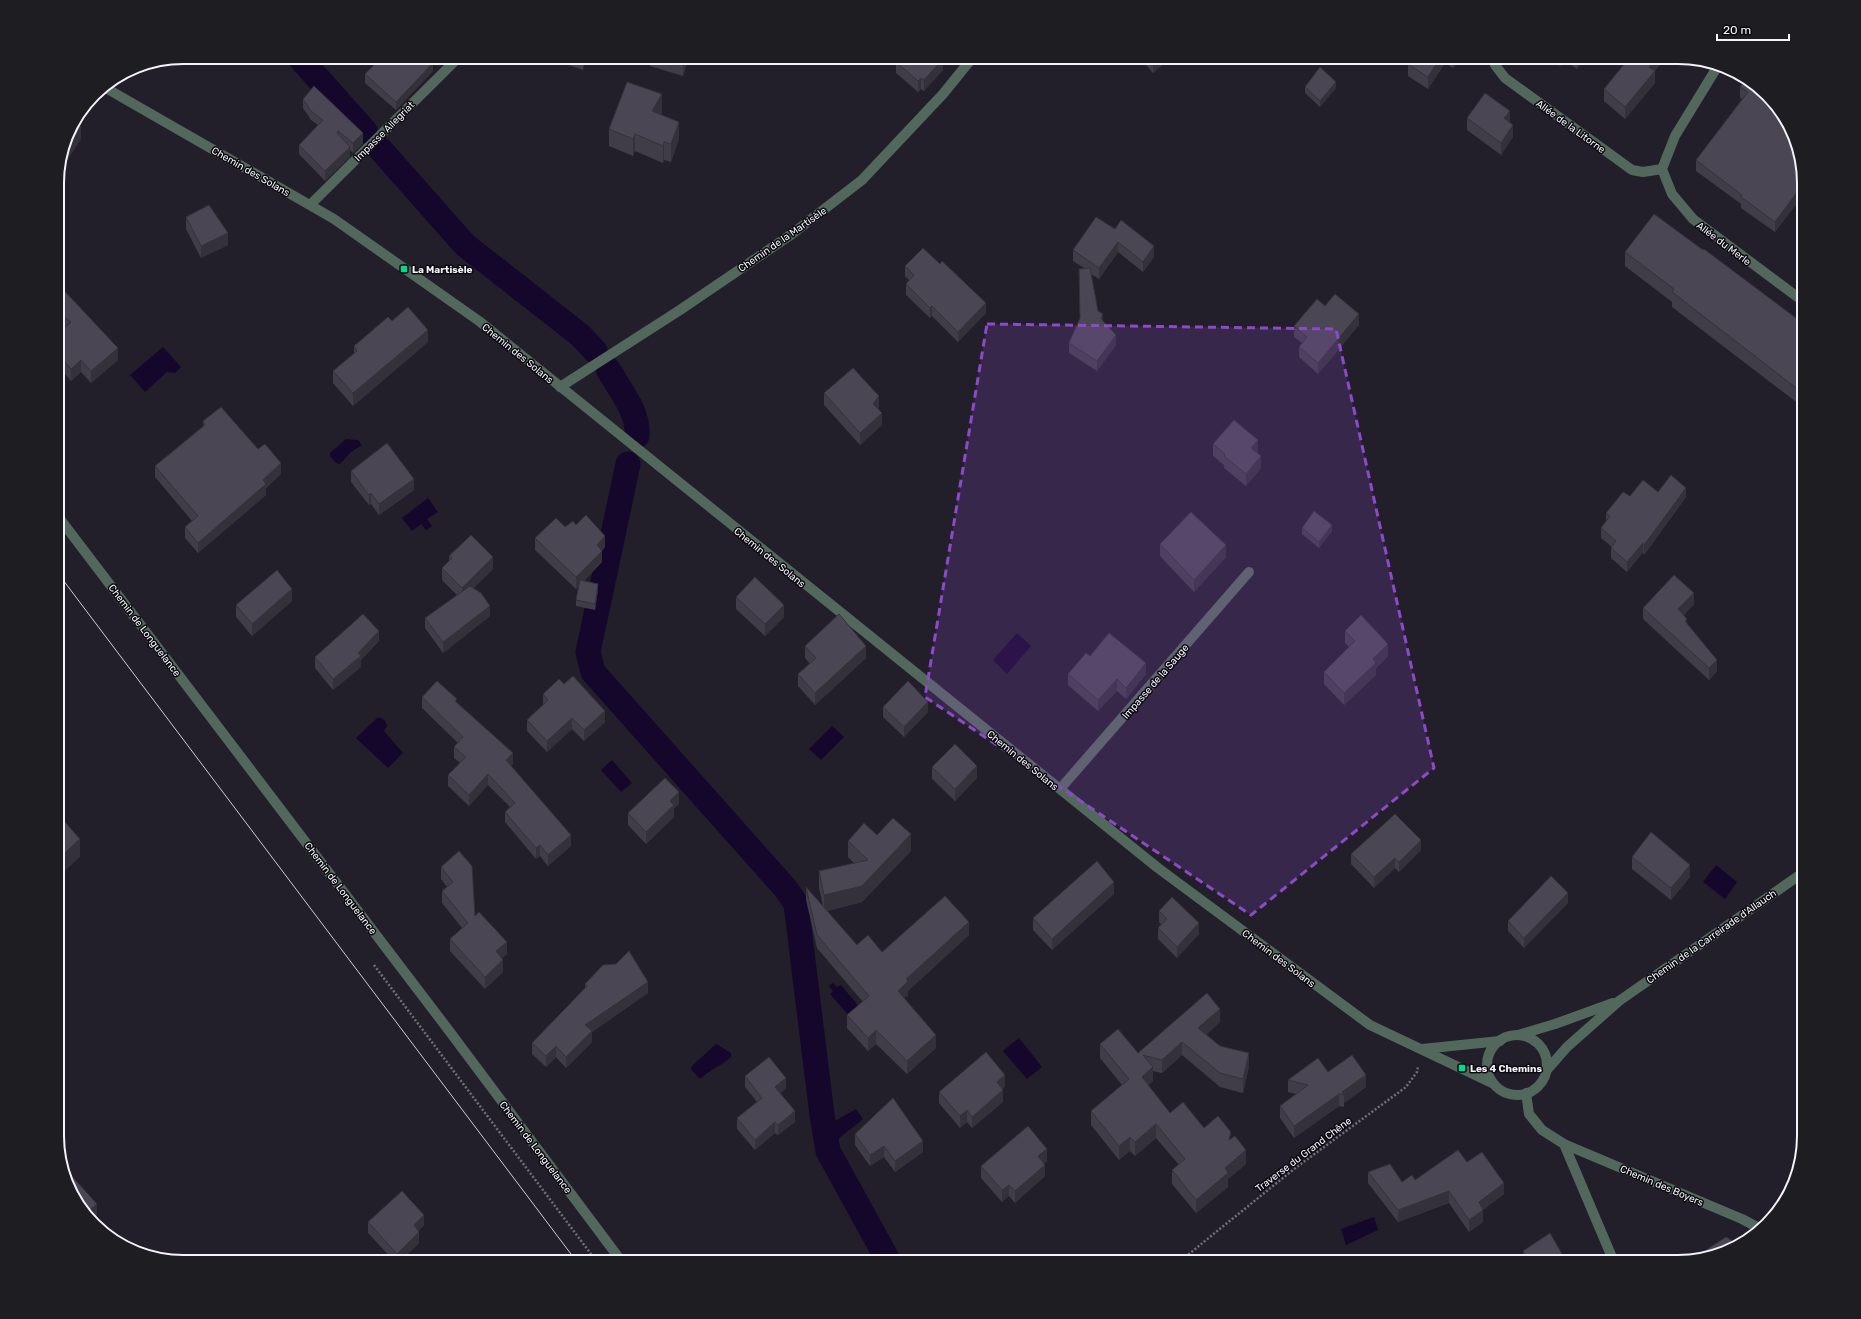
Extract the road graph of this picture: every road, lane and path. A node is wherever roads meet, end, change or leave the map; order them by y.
1 (452, 64) edge
2 (968, 64) edge
3 (1495, 64) edge
4 (1715, 70) edge
5 (110, 90) edge
6 (1662, 169) junction
7 (310, 205) junction
8 (1797, 297) edge
9 (560, 386) junction
10 (64, 524) edge
11 (1249, 572) dead end
12 (1060, 790) junction
13 (1797, 877) edge
14 (1619, 1000) junction
15 (1518, 1035) junction
16 (1500, 1041) junction
17 (1421, 1049) junction
18 (1546, 1071) junction
19 (1492, 1083) junction
20 (1526, 1093) junction
21 (1564, 1144) junction
22 (1755, 1226) edge
23 (617, 1255) edge
24 (1187, 1255) edge
25 (1611, 1255) edge

1 - 7 street, Impasse Allegriat
2 - 9 street, Chemin de la Martisèle
3 - 6 street, Allée de la Litorne
4 - 6 street
5 - 7 street, Chemin des Solans
6 - 8 street, Allée du Merle
7 - 9 street, Chemin des Solans
9 - 12 street, Chemin des Solans
10 - 23 street, Chemin de Longuelance
11 - 12 street, Impasse de la Sauge
12 - 17 street, Chemin des Solans
13 - 14 street, Chemin de la Carreirade d'Allauch
14 - 15 street, Chemin de la Carreirade d'Allauch
14 - 18 street, Chemin de la Carreirade d'Allauch
15 - 16 street
15 - 18 street
16 - 17 street
16 - 19 street
17 - 19 street, Chemin des Solans
17 - 24 path, Traverse du Grand Chêne
18 - 20 street
19 - 20 street
20 - 21 street
21 - 22 street, Chemin des Boyers
21 - 25 street

